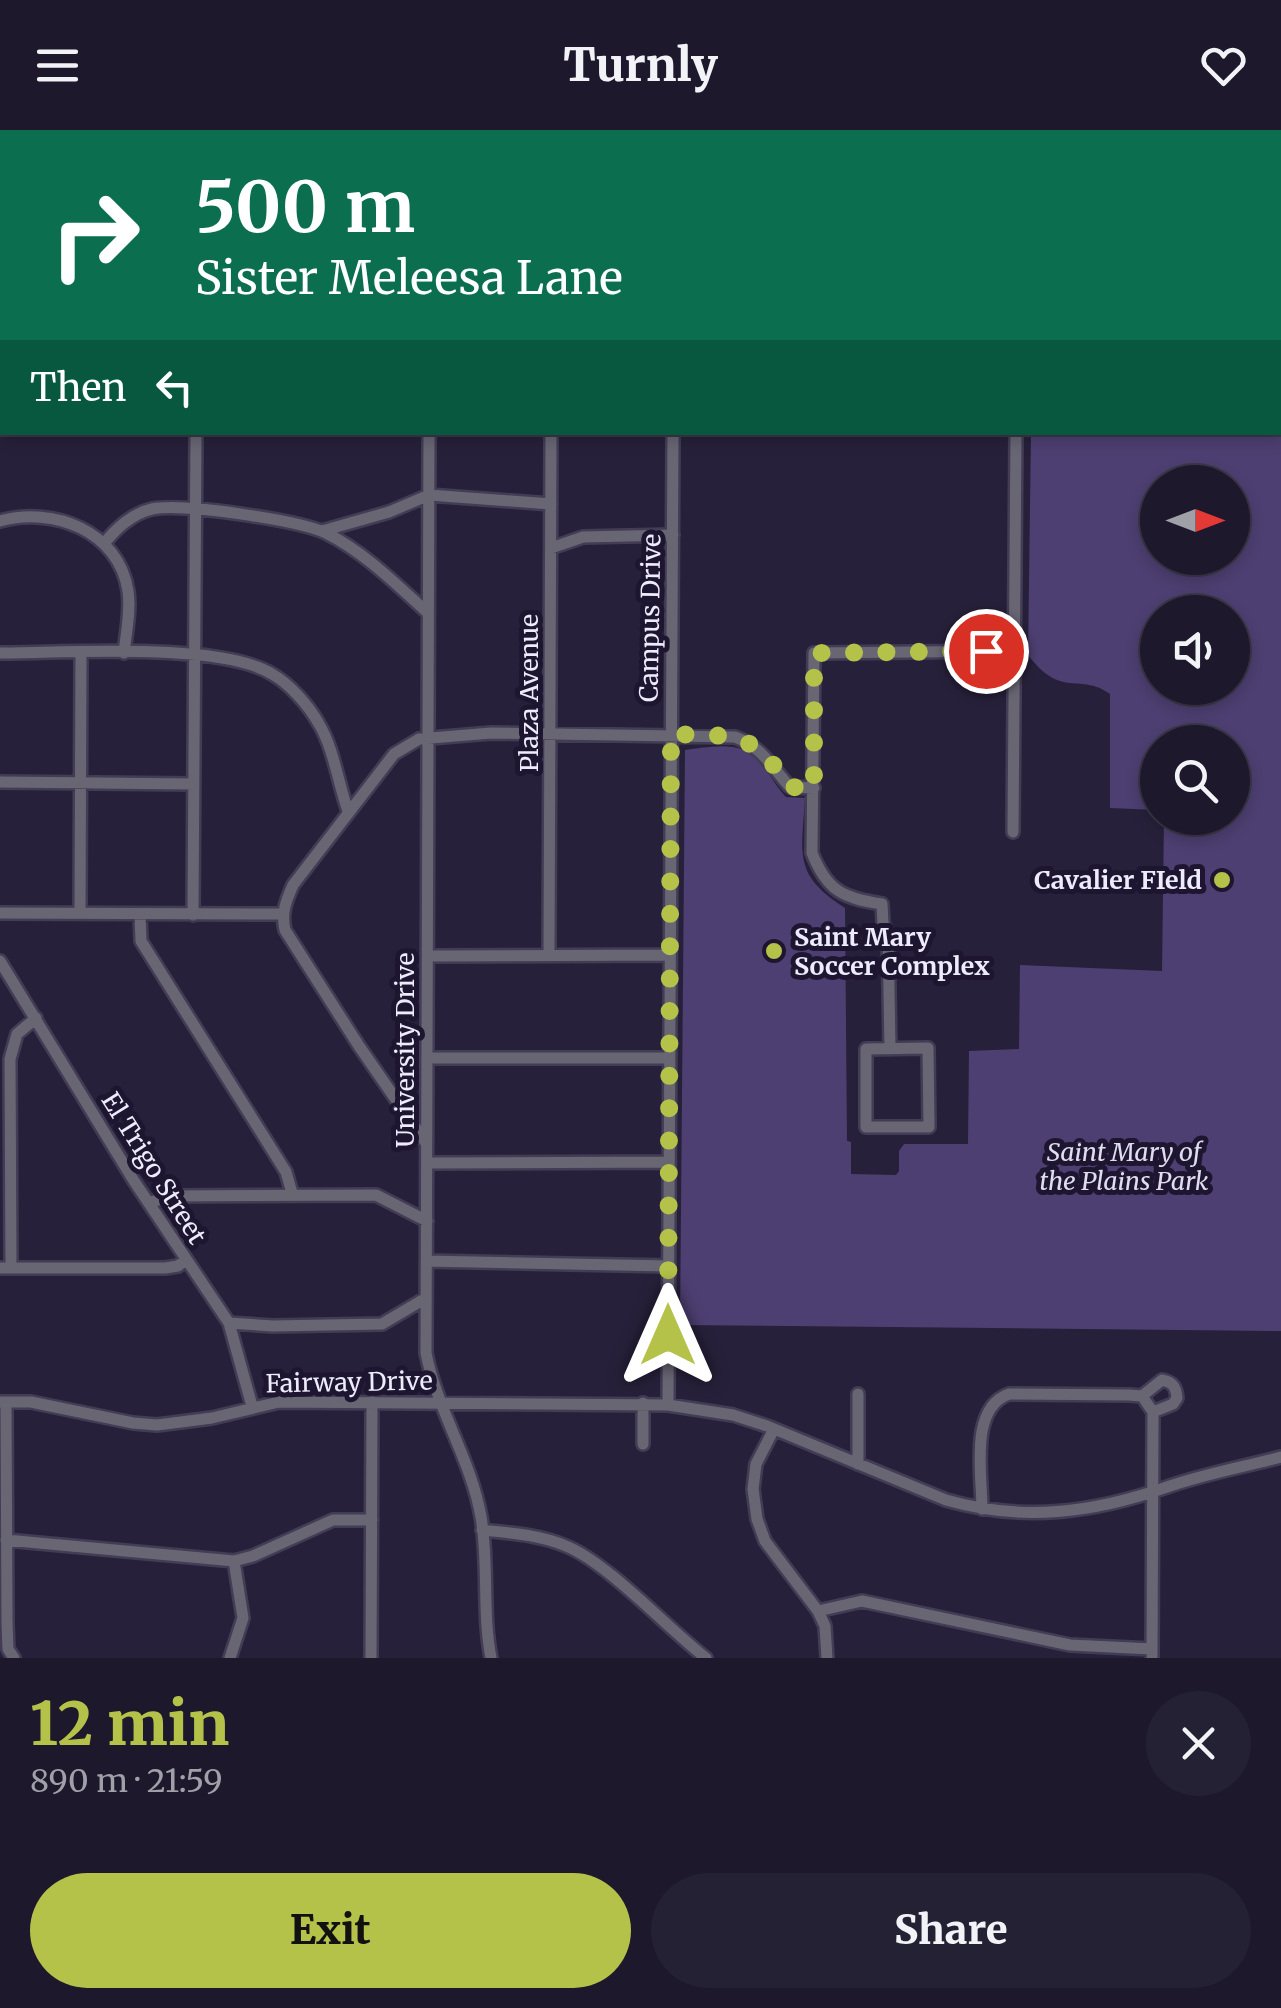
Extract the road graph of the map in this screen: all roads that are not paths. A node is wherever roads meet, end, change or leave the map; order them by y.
1 (196, 435) edge
2 (430, 435) edge
3 (552, 435) edge
4 (673, 435) edge
5 (1016, 435) edge
6 (429, 495) junction
7 (552, 504) junction
8 (196, 508) junction
9 (0, 521) edge
10 (322, 531) junction
11 (673, 535) junction
12 (104, 544) junction
13 (552, 548) junction
14 (428, 613) junction
15 (1014, 651) junction
16 (0, 653) edge
17 (81, 653) junction
18 (124, 654) junction
19 (194, 654) junction
20 (671, 734) junction
21 (551, 735) junction
22 (429, 736) junction
23 (0, 782) edge
24 (82, 783) junction
25 (194, 784) junction
26 (814, 788) junction
27 (348, 811) junction
28 (1013, 832) dead end
29 (80, 912) junction
30 (0, 913) edge
31 (283, 914) junction
32 (140, 915) junction
33 (193, 916) junction
34 (549, 954) junction
35 (669, 954) junction
36 (428, 956) junction
37 (0, 961) edge
38 (36, 1018) junction
39 (890, 1049) junction
40 (428, 1058) junction
41 (668, 1058) junction
42 (427, 1144) junction
43 (427, 1162) junction
44 (668, 1162) junction
45 (292, 1193) junction
46 (151, 1202) junction
47 (426, 1222) junction
48 (184, 1261) junction
49 (428, 1261) junction
50 (668, 1266) junction
51 (5, 1268) edge
52 (426, 1298) junction
53 (229, 1323) junction
54 (858, 1394) dead end
55 (1142, 1396) junction
56 (3, 1402) edge
57 (372, 1402) junction
58 (644, 1403) junction
59 (441, 1404) junction
60 (668, 1405) junction
61 (252, 1406) junction
62 (1153, 1412) junction
63 (774, 1429) junction
64 (644, 1444) dead end
65 (1281, 1457) edge
66 (858, 1464) junction
67 (1153, 1494) junction
68 (982, 1509) junction
69 (372, 1520) junction
70 (482, 1530) junction
71 (6, 1540) junction
72 (234, 1561) junction
73 (818, 1611) junction
74 (1152, 1654) edge
75 (14, 1658) edge
76 (230, 1658) edge
77 (371, 1658) edge
78 (491, 1658) edge
79 (706, 1658) edge
80 (827, 1658) edge

1 - 8 street
2 - 6 street, University Drive
3 - 7 street, Plaza Avenue
4 - 11 street, Campus Drive
5 - 15 street
6 - 7 street
6 - 10 street
6 - 14 street, University Drive
7 - 13 street, Plaza Avenue
8 - 10 street
8 - 12 street
8 - 19 street
9 - 12 street
10 - 14 street
11 - 13 street
11 - 20 street, Campus Drive
12 - 18 street
13 - 21 street, Plaza Avenue
14 - 22 street, University Drive
15 - 26 street
15 - 28 street
16 - 17 street
17 - 18 street
17 - 24 street
18 - 19 street
19 - 25 street
19 - 27 street
20 - 21 street
20 - 26 street
20 - 35 street, Campus Drive
21 - 22 street
21 - 34 street, Plaza Avenue
22 - 27 street
22 - 36 street, University Drive
23 - 24 street
24 - 25 street
24 - 29 street
25 - 33 street
26 - 39 street
27 - 31 street
29 - 30 street
29 - 32 street
31 - 33 street
31 - 42 street
32 - 33 street
32 - 45 street
34 - 35 street
34 - 36 street
35 - 41 street, Campus Drive
36 - 40 street, University Drive
37 - 38 street, El Trigo Street
38 - 46 street, El Trigo Street
38 - 51 street
39 - 39 street
40 - 41 street
40 - 42 street, University Drive
41 - 44 street, Campus Drive
42 - 43 street, University Drive
43 - 44 street
43 - 47 street, University Drive
44 - 50 street, Campus Drive
45 - 46 street
45 - 47 street
46 - 48 street, El Trigo Street
47 - 49 street, University Drive
48 - 51 street
48 - 53 street, El Trigo Street
49 - 50 street
49 - 52 street, University Drive
50 - 60 street, Campus Drive
52 - 53 street
52 - 59 street, University Drive
53 - 61 street, El Trigo Street
54 - 66 street
55 - 62 street
55 - 62 street
55 - 68 street
56 - 61 street, Fairway Drive
56 - 71 street
57 - 59 street, Fairway Drive
57 - 61 street, Fairway Drive
57 - 69 street
58 - 59 street, Fairway Drive
58 - 60 street, Fairway Drive
58 - 64 street
59 - 70 street, University Drive
60 - 63 street, Fairway Drive
62 - 67 street
63 - 66 street, Fairway Drive
63 - 73 street
65 - 67 street, Fairway Drive
66 - 68 street, Fairway Drive
67 - 68 street, Fairway Drive
67 - 74 street
69 - 72 street
69 - 77 street
70 - 78 street, University Drive
70 - 79 street
71 - 72 street
71 - 75 street
72 - 76 street
73 - 74 street
73 - 80 street

